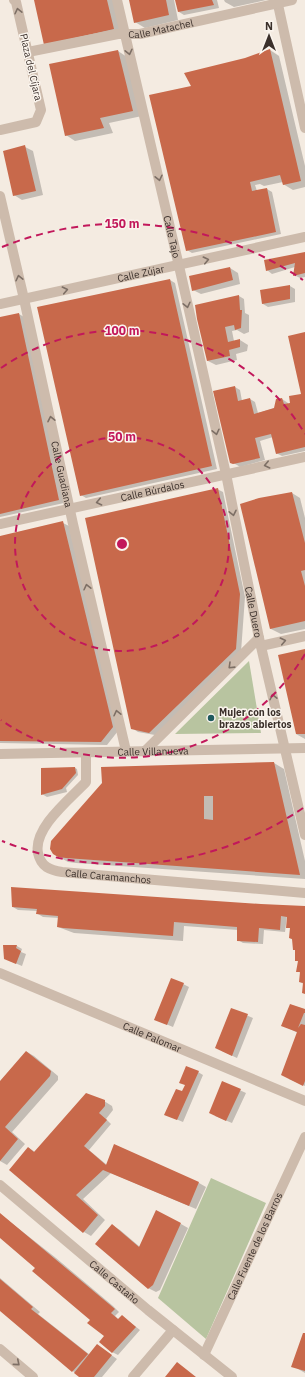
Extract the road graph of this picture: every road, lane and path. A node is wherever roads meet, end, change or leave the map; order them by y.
1 (14, 0) edge
2 (117, 0) edge
3 (292, 0) edge
4 (277, 2) edge
5 (126, 34) junction
6 (28, 52) junction
7 (305, 128) edge
8 (0, 130) edge
9 (0, 196) edge
10 (305, 237) edge
11 (179, 266) junction
12 (24, 299) junction
13 (0, 304) edge
14 (305, 457) edge
15 (226, 474) junction
16 (70, 509) junction
17 (0, 524) edge
18 (305, 636) edge
19 (260, 642) junction
20 (284, 748) junction
21 (305, 748) edge
22 (126, 751) junction
23 (145, 751) junction
24 (86, 753) junction
25 (0, 754) edge
26 (305, 835) edge
27 (305, 893) edge
28 (0, 973) edge
29 (305, 1101) edge
30 (305, 1137) edge
31 (0, 1185) edge
32 (173, 1330) junction
33 (0, 1349) edge
34 (204, 1355) junction
35 (34, 1377) edge
36 (133, 1377) edge
37 (232, 1377) edge

6 -> 1 street, Plaza del Cíjara
2 - 5 street, Calle Tajo
3 - 4 street, Calle Matachel
4 - 5 street, Calle Matachel
4 - 7 street
5 - 6 street, Calle Matachel
5 -> 11 street, Calle Tajo
6 - 8 street, Plaza del Cíjara
12 -> 9 street, Calle Guadiana
11 -> 10 street, Calle Zújar
12 -> 11 street, Calle Zújar
11 -> 15 street, Calle Tajo
12 - 13 street, Calle Zújar
16 -> 12 street, Calle Guadiana
14 -> 15 street, Calle Búrdalos
15 -> 16 street, Calle Búrdalos
15 -> 19 street, Calle Duero
16 - 17 street, Calle Búrdalos
22 -> 16 street, Calle Guadiana
19 -> 18 street
20 -> 19 street
19 -> 23 street, Calle Duero
20 - 21 street, Calle Villanueva
20 - 23 street, Calle Villanueva
20 - 26 street
22 - 23 street, Calle Villanueva
22 - 24 street, Calle Villanueva
24 - 25 street, Calle Villanueva
24 - 27 street, Calle Caramanchos
28 - 29 street, Calle Palomar
30 - 34 street, Calle Fuente de los Barros
31 - 32 street, Calle Castaño
32 - 34 street, Calle Castaño
32 - 36 street
33 -> 35 street
34 - 37 street, Calle Castaño

